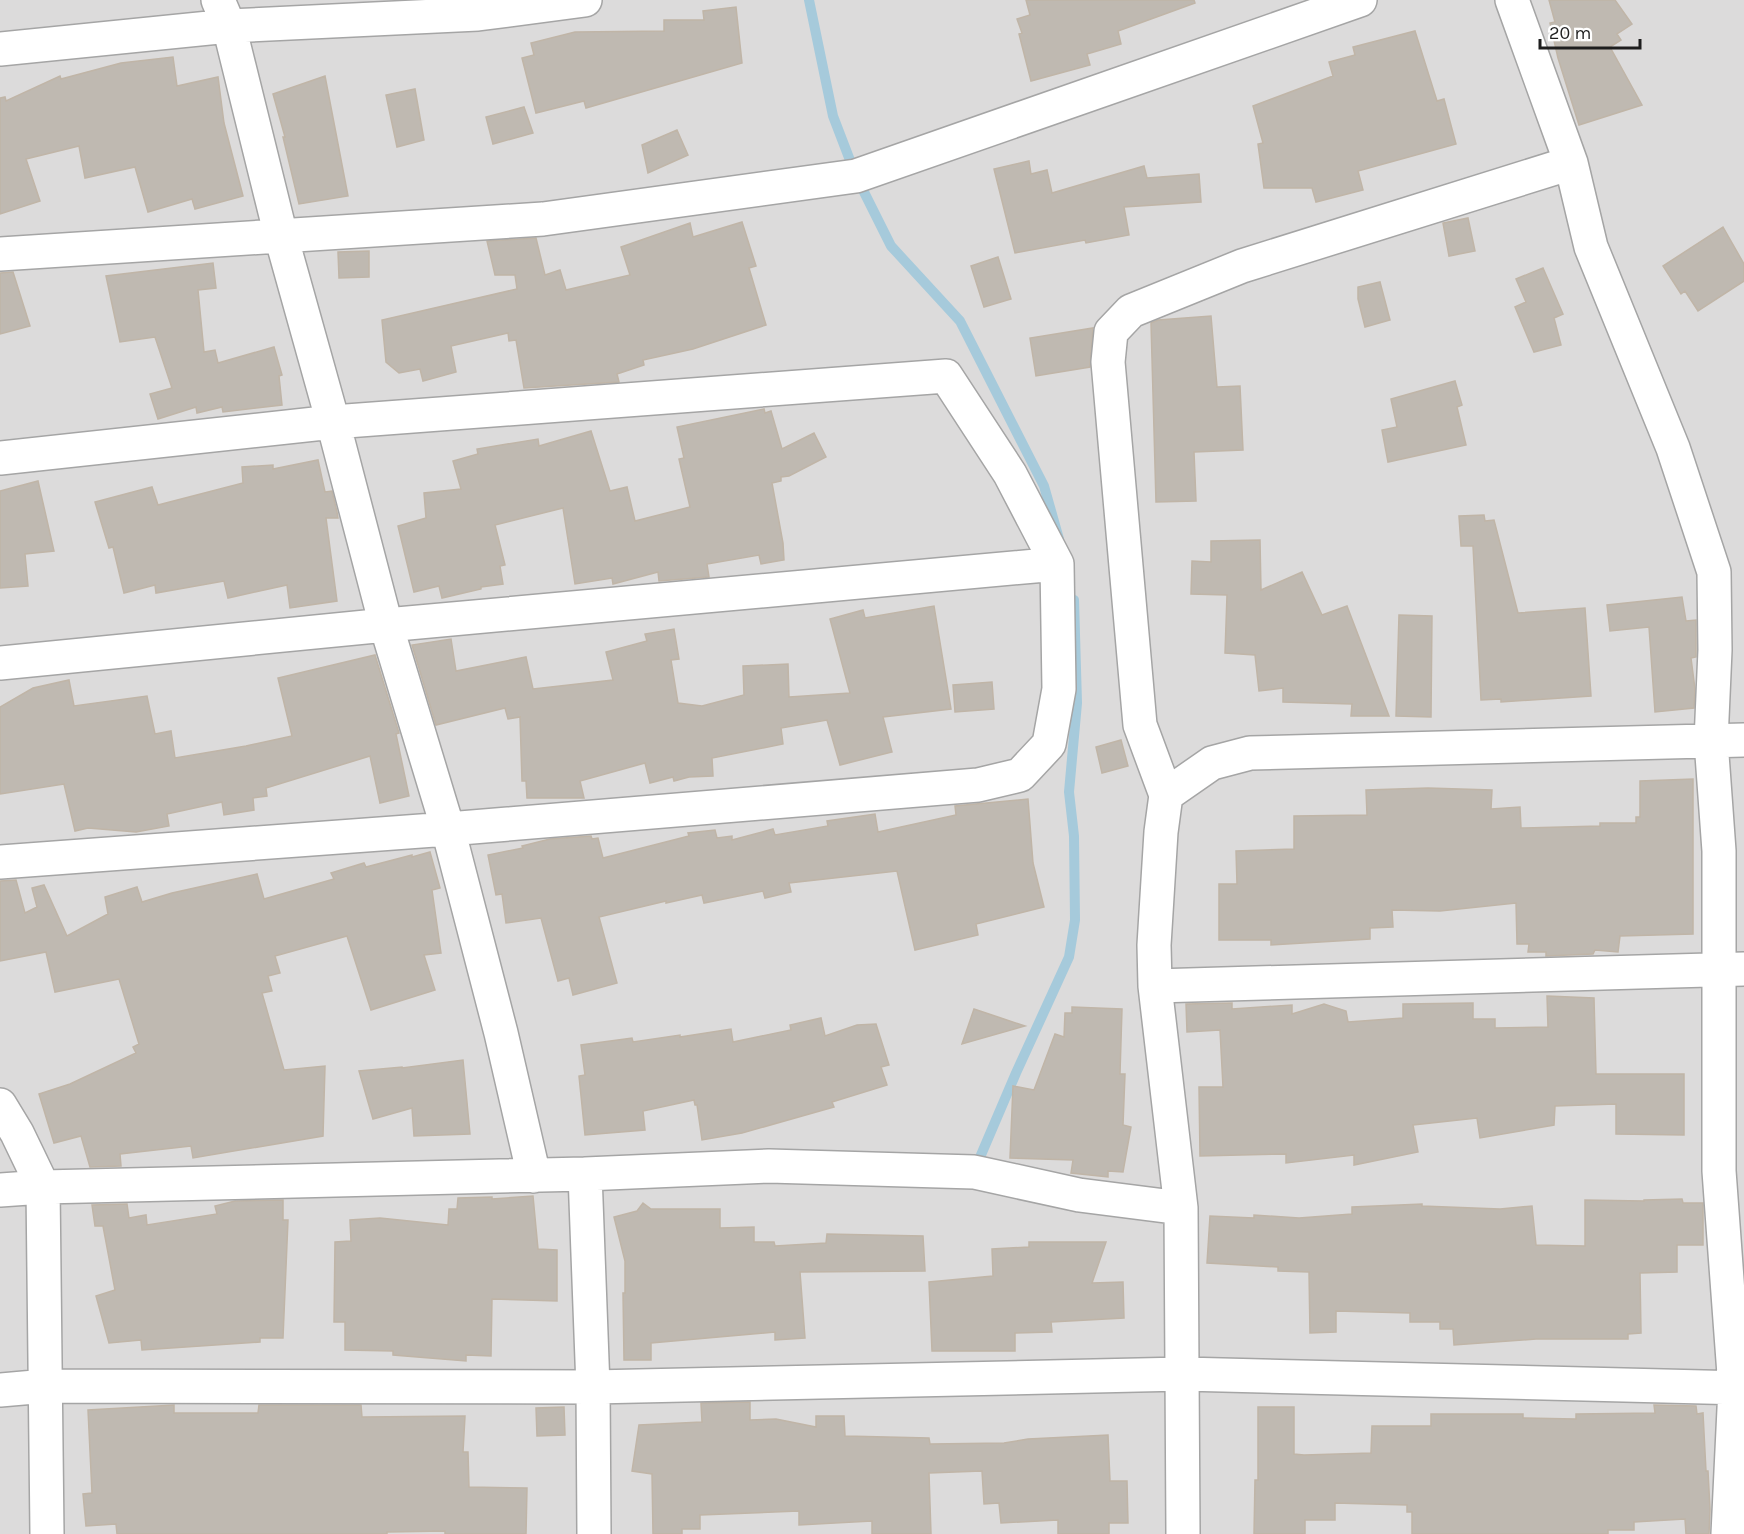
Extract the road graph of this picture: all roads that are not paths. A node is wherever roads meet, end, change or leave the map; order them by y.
1 (585, 0) edge
2 (1360, 0) edge
3 (1512, 0) edge
4 (223, 13) edge
5 (0, 49) edge
6 (1571, 163) junction
7 (281, 236) junction
8 (0, 254) edge
9 (333, 422) junction
10 (0, 458) edge
11 (1057, 564) junction
12 (386, 625) junction
13 (0, 663) edge
14 (1744, 740) edge
15 (1711, 741) junction
16 (1166, 795) junction
17 (448, 829) junction
18 (0, 862) edge
19 (1732, 969) edge
20 (1155, 986) junction
21 (0, 1105) edge
22 (585, 1174) junction
23 (534, 1176) junction
24 (43, 1187) junction
25 (0, 1190) edge
26 (1181, 1208) junction
27 (1183, 1374) junction
28 (46, 1386) junction
29 (593, 1387) junction
30 (1740, 1388) edge
31 (0, 1390) edge
32 (47, 1534) edge
33 (594, 1534) edge
34 (1183, 1534) edge
35 (1728, 1534) edge

1 - 4 street
2 - 7 street
3 - 6 street
4 - 5 street
4 - 7 street
6 - 15 street
6 - 16 street
7 - 8 street
7 - 9 street
9 - 10 street
9 - 11 street
9 - 12 street
11 - 12 street
11 - 17 street
12 - 13 street
12 - 17 street
14 - 15 street
15 - 16 street
15 - 19 street
16 - 20 street
17 - 18 street
17 - 23 street
19 - 20 street
19 - 30 street
20 - 26 street
21 - 24 street
22 - 23 street
22 - 26 street
22 - 29 street
23 - 24 street
24 - 25 street
24 - 28 street
26 - 27 street
27 - 29 street
27 - 30 street
27 - 34 street
28 - 29 street
28 - 31 street
28 - 32 street
29 - 33 street
30 - 35 street

